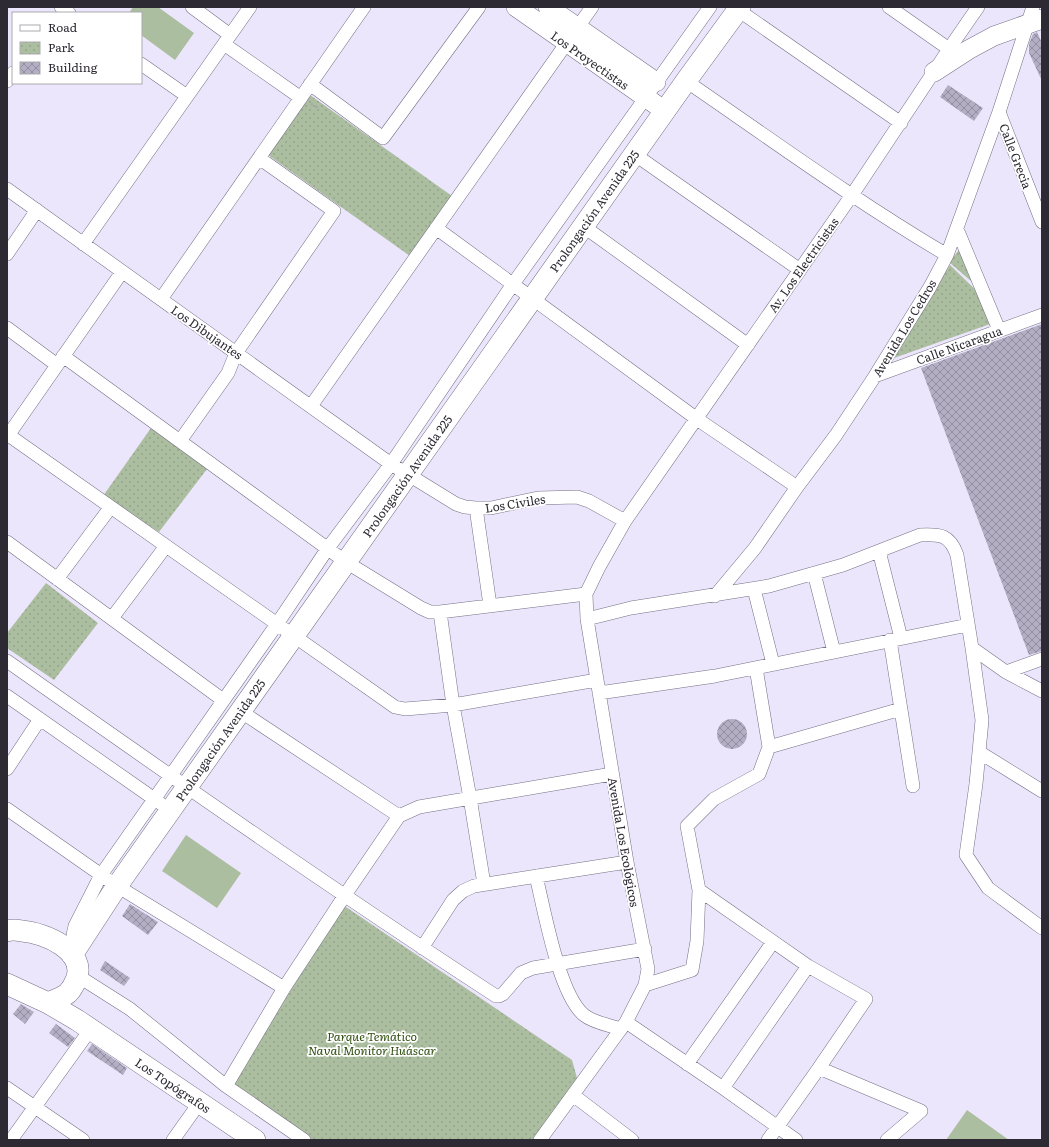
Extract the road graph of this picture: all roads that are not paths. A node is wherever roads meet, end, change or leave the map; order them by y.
1 (192, 7) edge
2 (250, 7) edge
3 (364, 7) edge
4 (479, 7) edge
5 (516, 7) edge
6 (548, 7) edge
7 (592, 7) edge
8 (710, 7) edge
9 (889, 7) edge
10 (978, 7) edge
11 (1033, 7) edge
12 (1039, 7) edge
13 (739, 8) edge
14 (1042, 12) edge
15 (1034, 22) edge
16 (578, 27) junction
17 (227, 39) junction
18 (567, 44) junction
19 (948, 49) junction
20 (142, 65) edge
21 (934, 72) junction
22 (686, 81) junction
23 (656, 82) junction
24 (310, 84) junction
25 (187, 96) junction
26 (301, 98) junction
27 (645, 98) junction
28 (665, 112) junction
29 (999, 112) junction
30 (901, 122) junction
31 (634, 154) junction
32 (259, 158) junction
33 (7, 189) edge
34 (852, 195) junction
35 (37, 210) junction
36 (1042, 222) edge
37 (583, 226) junction
38 (436, 228) junction
39 (957, 229) junction
40 (83, 244) junction
41 (7, 254) edge
42 (947, 255) junction
43 (800, 270) junction
44 (122, 272) junction
45 (513, 284) junction
46 (532, 298) junction
47 (160, 299) junction
48 (1042, 315) edge
49 (7, 328) edge
50 (999, 330) junction
51 (748, 345) junction
52 (236, 353) junction
53 (60, 361) junction
54 (876, 376) junction
55 (311, 406) junction
56 (697, 418) junction
57 (7, 436) edge
58 (180, 441) junction
59 (399, 469) junction
60 (797, 487) junction
61 (110, 508) junction
62 (476, 508) junction
63 (625, 521) junction
64 (7, 542) edge
65 (166, 546) junction
66 (328, 548) junction
67 (879, 551) junction
68 (346, 562) junction
69 (814, 573) junction
70 (57, 579) junction
71 (754, 589) junction
72 (586, 594) junction
73 (715, 596) junction
74 (490, 605) junction
75 (440, 612) junction
76 (112, 618) junction
77 (587, 619) junction
78 (968, 624) junction
79 (286, 630) junction
80 (895, 639) junction
81 (972, 648) junction
82 (834, 652) junction
83 (1042, 659) edge
84 (7, 661) edge
85 (773, 664) junction
86 (756, 668) junction
87 (1006, 672) junction
88 (597, 680) junction
89 (1042, 690) edge
90 (599, 693) junction
91 (7, 696) edge
92 (223, 700) junction
93 (453, 705) junction
94 (901, 709) junction
95 (240, 712) junction
96 (40, 719) junction
97 (769, 747) junction
98 (979, 752) junction
99 (7, 768) edge
100 (612, 774) junction
101 (178, 782) junction
102 (913, 786) dead end
103 (1042, 791) edge
104 (470, 798) junction
105 (162, 804) junction
106 (7, 809) edge
107 (399, 816) junction
108 (627, 862) junction
109 (536, 876) junction
110 (109, 880) junction
111 (484, 884) junction
112 (699, 890) junction
113 (345, 895) junction
114 (1042, 928) edge
115 (8, 929) edge
116 (773, 942) junction
117 (422, 948) junction
118 (645, 949) junction
119 (75, 951) junction
120 (557, 963) junction
121 (808, 966) junction
122 (76, 980) junction
123 (7, 984) edge
124 (645, 986) junction
125 (284, 988) junction
126 (48, 1003) junction
127 (624, 1026) junction
128 (90, 1030) junction
129 (687, 1064) junction
130 (819, 1068) junction
131 (226, 1086) junction
132 (7, 1088) edge
133 (723, 1088) junction
134 (573, 1095) junction
135 (200, 1102) junction
136 (34, 1107) junction
137 (777, 1127) junction
138 (889, 1139) edge
139 (11, 1140) edge
140 (83, 1140) edge
141 (172, 1140) edge
142 (255, 1140) edge
143 (304, 1140) edge
144 (540, 1140) edge
145 (632, 1140) edge
146 (768, 1140) edge
147 (796, 1140) edge

1 - 17 street
2 - 17 street
3 - 24 street
4 - 24 street
5 - 18 street, Los Proyectistas
6 - 16 street
7 - 16 street
8 - 23 street, Prolongación Avenida 225
9 - 19 street
10 - 19 street, Av. Los Electricistas
11 - 15 street, Avenida Los Cedros
12 - 14 street
13 - 22 main road, Prolongación Avenida 225
13 - 30 street
15 - 21 street
15 - 29 street, Avenida Los Cedros
16 - 18 street
16 - 23 street
17 - 25 street
17 - 26 street
18 - 27 street, Los Proyectistas
18 - 38 street
19 - 21 street, Av. Los Electricistas
20 - 25 street
21 - 30 street, Av. Los Electricistas
22 - 28 main road, Prolongación Avenida 225
22 - 34 street
23 - 27 street, Prolongación Avenida 225
24 - 26 street
25 - 40 street
26 - 32 street
27 - 28 street, Los Proyectistas
27 - 45 street, Prolongación Avenida 225
28 - 31 main road, Prolongación Avenida 225
29 - 36 street, Calle Grecia
29 - 39 street, Avenida Los Cedros
30 - 34 street, Av. Los Electricistas
31 - 37 main road, Prolongación Avenida 225
31 - 43 street
32 - 47 street
32 - 52 street
33 - 35 street, Los Dibujantes
34 - 42 street
34 - 43 street, Av. Los Electricistas
35 - 40 street, Los Dibujantes
35 - 41 street
37 - 46 main road, Prolongación Avenida 225
37 - 51 street
38 - 45 street
38 - 55 street
39 - 42 street, Avenida Los Cedros
39 - 50 street
40 - 44 street, Los Dibujantes
42 - 54 street, Avenida Los Cedros
43 - 51 street, Av. Los Electricistas
44 - 47 street, Los Dibujantes
44 - 53 street
45 - 46 street
45 - 59 street, Prolongación Avenida 225
46 - 56 street
46 - 59 main road, Prolongación Avenida 225
47 - 52 street, Los Dibujantes
48 - 50 street, Calle Nicaragua
49 - 53 street
50 - 54 street, Calle Nicaragua
51 - 56 street, Av. Los Electricistas
52 - 55 street, Los Dibujantes
52 - 58 street
53 - 57 street
53 - 58 street
54 - 60 street, Avenida Los Cedros
55 - 59 street, Los Dibujantes
56 - 60 street
56 - 63 street, Av. Los Electricistas
57 - 61 street
58 - 66 street
59 - 62 street, Los Civiles
59 - 66 street, Prolongación Avenida 225
59 - 68 main road, Prolongación Avenida 225
60 - 73 street, Avenida Los Cedros
61 - 65 street
61 - 70 street
62 - 63 street, Los Civiles
62 - 74 street
63 - 72 street, Avenida Los Ecológicos
64 - 70 street
65 - 76 street
65 - 79 street
66 - 68 street
66 - 79 street, Prolongación Avenida 225
67 - 69 street
67 - 78 street
67 - 80 street
68 - 75 street
68 - 79 main road, Prolongación Avenida 225
69 - 71 street
69 - 82 street
70 - 76 street
71 - 73 street
71 - 85 street
72 - 74 street
72 - 77 street, Avenida Los Ecológicos
73 - 77 street
74 - 75 street
75 - 93 street
76 - 92 street
77 - 88 street, Avenida Los Ecológicos
78 - 80 street
78 - 81 street
79 - 92 street, Prolongación Avenida 225
79 - 93 street
79 - 95 main road, Prolongación Avenida 225
80 - 82 street
80 - 94 street
81 - 87 street
81 - 98 street
82 - 85 street
83 - 87 street
84 - 101 street
85 - 86 street
86 - 90 street
86 - 97 street
87 - 89 street
88 - 90 street, Avenida Los Ecológicos
88 - 93 street
90 - 100 street, Avenida Los Ecológicos
91 - 96 street
92 - 101 street, Prolongación Avenida 225
93 - 104 street
94 - 97 street
94 - 102 street
95 - 101 main road, Prolongación Avenida 225
95 - 107 street
96 - 99 street
96 - 105 street
97 - 112 street
98 - 103 street
98 - 114 street
100 - 104 street
100 - 108 street, Avenida Los Ecológicos
101 - 105 main road, Prolongación Avenida 225
101 - 113 street
104 - 107 street
104 - 111 street
105 - 110 main road, Prolongación Avenida 225
106 - 110 street
107 - 113 street
108 - 109 street
108 - 118 street, Avenida Los Ecológicos
109 - 111 street
109 - 120 street
110 - 119 main road, Prolongación Avenida 225
110 - 125 street
111 - 117 street
112 - 116 street
112 - 124 street
113 - 117 street
113 - 125 street
115 - 119 main road
116 - 121 street
116 - 129 street
117 - 120 street
118 - 120 street
118 - 124 street, Avenida Los Ecológicos
119 - 122 main road, Los Topógrafos
120 - 127 street
121 - 130 street
121 - 133 street
122 - 126 main road
122 - 128 main road, Los Topógrafos
122 - 131 street
123 - 126 main road, Los Topógrafos
124 - 127 street, Avenida Los Ecológicos
125 - 131 street
126 - 128 main road, Los Topógrafos
127 - 129 street
127 - 134 street, Avenida Los Ecológicos
128 - 135 main road, Los Topógrafos
128 - 136 street
129 - 133 street
130 - 137 street
130 - 138 street
131 - 143 street
132 - 136 street
133 - 137 street
134 - 144 street, Avenida Los Ecológicos
134 - 145 street
135 - 141 street
135 - 142 main road, Los Topógrafos
136 - 139 street
136 - 140 street
137 - 146 street
137 - 147 street

